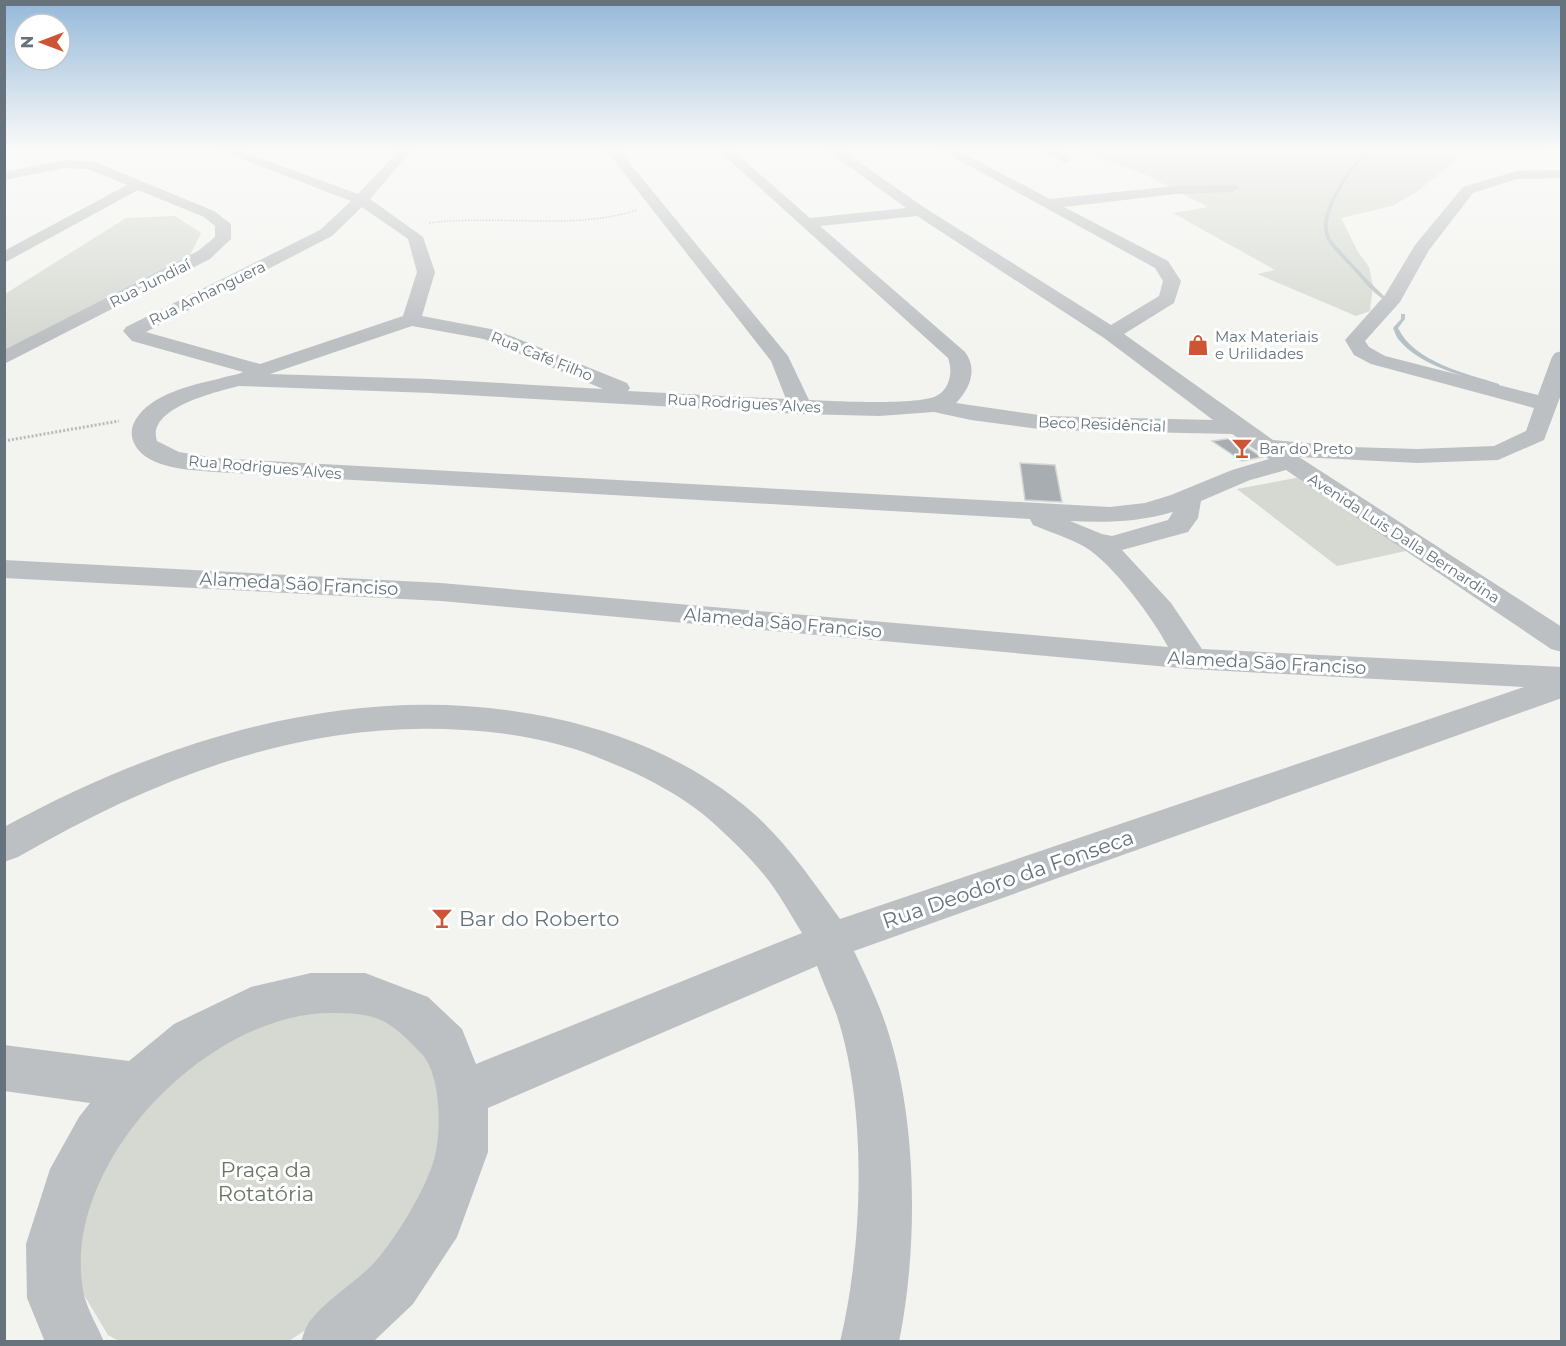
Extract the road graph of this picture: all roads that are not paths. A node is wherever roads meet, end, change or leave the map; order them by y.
1 (88, 212) edge
2 (204, 212) edge
3 (348, 212) edge
4 (379, 212) edge
5 (660, 212) edge
6 (793, 212) edge
7 (912, 212) edge
8 (921, 212) edge
9 (1063, 212) edge
10 (1451, 212) edge
11 (805, 223) junction
12 (4, 258) edge
13 (411, 320) junction
14 (1111, 334) junction
15 (1562, 357) edge
16 (4, 358) edge
17 (260, 370) junction
18 (220, 384) junction
19 (642, 397) junction
20 (1546, 404) junction
21 (934, 405) junction
22 (800, 407) junction
23 (1237, 427) junction
24 (1266, 447) junction
25 (1288, 462) junction
26 (1189, 497) junction
27 (1018, 512) junction
28 (1096, 542) junction
29 (4, 569) edge
30 (1562, 642) edge
31 (1191, 659) junction
32 (1562, 678) edge
33 (1562, 686) edge
34 (4, 846) edge
35 (830, 941) junction
36 (4, 1068) edge
37 (136, 1086) junction
38 (463, 1094) junction
39 (75, 1341) edge
40 (330, 1341) edge
41 (869, 1341) edge

1 - 12 street
2 - 16 street, Rua Jundiaí
3 - 17 street, Rua Anhanguera
4 - 13 street
5 - 22 street
6 - 11 street
7 - 11 street
8 - 14 street, Avenida Luis Dalla Bernardina
9 - 14 street
10 - 20 street
11 - 21 street
13 - 17 street
13 - 19 street, Rua Café Filho
14 - 23 street, Avenida Luis Dalla Bernardina
15 - 20 street
17 - 18 street
18 - 19 street, Rua Rodrigues Alves
18 - 27 street, Rua Rodrigues Alves
19 - 22 street, Rua Rodrigues Alves
20 - 24 street
21 - 22 street, Rua Rodrigues Alves
21 - 23 street, Beco Residêncial
23 - 24 street, Avenida Luis Dalla Bernardina
24 - 25 street, Avenida Luis Dalla Bernardina
25 - 26 street, Rua Rodrigues Alves
25 - 30 street, Avenida Luis Dalla Bernardina
26 - 27 street, Rua Rodrigues Alves
26 - 28 street
27 - 28 street
28 - 31 street
29 - 31 street, Alameda São Franciso
31 - 32 street, Alameda São Franciso
33 - 35 street, Rua Deodoro da Fonseca
34 - 35 street
35 - 38 street, Rua Deodoro da Fonseca
35 - 41 street
36 - 37 street
37 - 38 street
37 - 39 street
38 - 40 street

